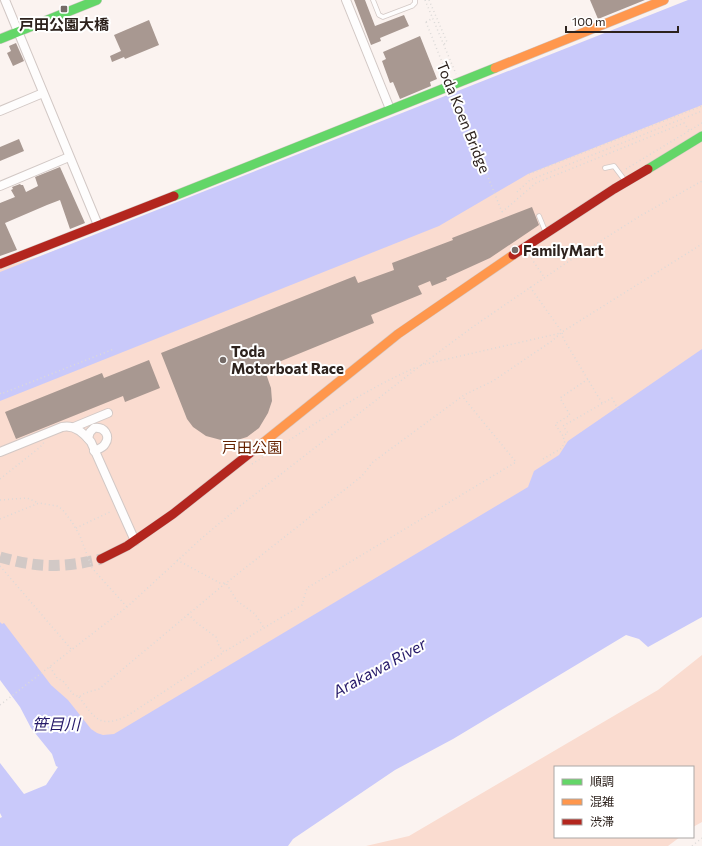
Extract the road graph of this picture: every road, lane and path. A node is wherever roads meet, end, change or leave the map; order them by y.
1 (5, 0) edge
2 (97, 0) edge
3 (346, 0) edge
4 (373, 0) edge
5 (415, 0) edge
6 (425, 0) edge
7 (430, 0) edge
8 (664, 0) edge
9 (432, 18) junction
10 (18, 32) junction
11 (0, 39) edge
12 (444, 44) junction
13 (460, 81) junction
14 (43, 93) junction
15 (702, 106) edge
16 (390, 109) junction
17 (0, 111) edge
18 (702, 111) edge
19 (702, 123) edge
20 (689, 130) junction
21 (702, 136) edge
22 (69, 158) junction
23 (605, 168) dead end
24 (626, 169) dead end
25 (529, 174) dead end
26 (702, 181) edge
27 (626, 182) junction
28 (0, 186) edge
29 (517, 192) dead end
30 (539, 216) dead end
31 (98, 225) junction
32 (546, 234) junction
33 (702, 244) edge
34 (528, 254) dead end
35 (0, 264) edge
36 (544, 278) junction
37 (530, 287) junction
38 (562, 332) junction
39 (114, 349) dead end
40 (420, 366) junction
41 (588, 379) junction
42 (0, 393) edge
43 (462, 396) junction
44 (602, 403) junction
45 (618, 409) dead end
46 (108, 413) dead end
47 (74, 427) junction
48 (43, 434) junction
49 (563, 436) junction
50 (88, 438) junction
51 (94, 451) junction
52 (0, 452) edge
53 (544, 459) dead end
54 (252, 464) dead end
55 (0, 479) edge
56 (0, 500) edge
57 (39, 503) junction
58 (112, 511) dead end
59 (0, 520) edge
60 (76, 528) junction
61 (135, 541) junction
62 (101, 559) tunnel mouth
63 (177, 560) junction
64 (0, 566) edge
65 (226, 583) junction
66 (127, 607) junction
67 (188, 614) junction
68 (264, 628) junction
69 (72, 650) junction
70 (224, 652) junction
71 (50, 667) junction
72 (79, 697) junction
73 (0, 705) edge
74 (702, 838) edge
75 (692, 846) edge

1 - 10 street
2 - 10 street
3 - 16 street
4 - 5 lane
6 - 9 path
7 - 12 path
8 - 13 street
9 - 12 path
9 - 20 path, Toda Koen Bridge, bridge
10 - 11 street
10 - 14 street
12 - 13 path
13 - 16 street
14 - 17 street
14 - 22 street
15 - 25 path
16 - 31 street
18 - 29 path
19 - 20 path
20 - 24 path
21 - 27 street
22 - 28 street
22 - 31 street
23 - 27 lane
26 - 36 path
27 - 32 street
30 - 32 lane
31 - 35 street
32 - 61 street
33 - 38 path
34 - 36 path
36 - 37 path
37 - 38 path
37 - 40 path
38 - 40 path
38 - 41 path
38 - 43 path
39 - 42 path
40 - 54 path
40 - 63 path
41 - 44 path
41 - 49 path
43 - 65 path
43 - 68 path
44 - 45 path
44 - 49 path
46 - 47 street
47 - 48 street
47 - 50 street
48 - 52 street
48 - 55 path
49 - 53 path
50 - 51 street
50 - 51 street
51 - 61 street
56 - 57 path
57 - 59 path
57 - 60 path
58 - 60 path
60 - 66 path
61 - 62 street
63 - 65 path
63 - 66 path
64 - 69 path
65 - 67 path
65 - 68 path
66 - 69 path
67 - 70 path
67 - 72 path
68 - 70 path
69 - 71 path
70 - 72 path
71 - 72 path
71 - 73 path
74 - 75 path

